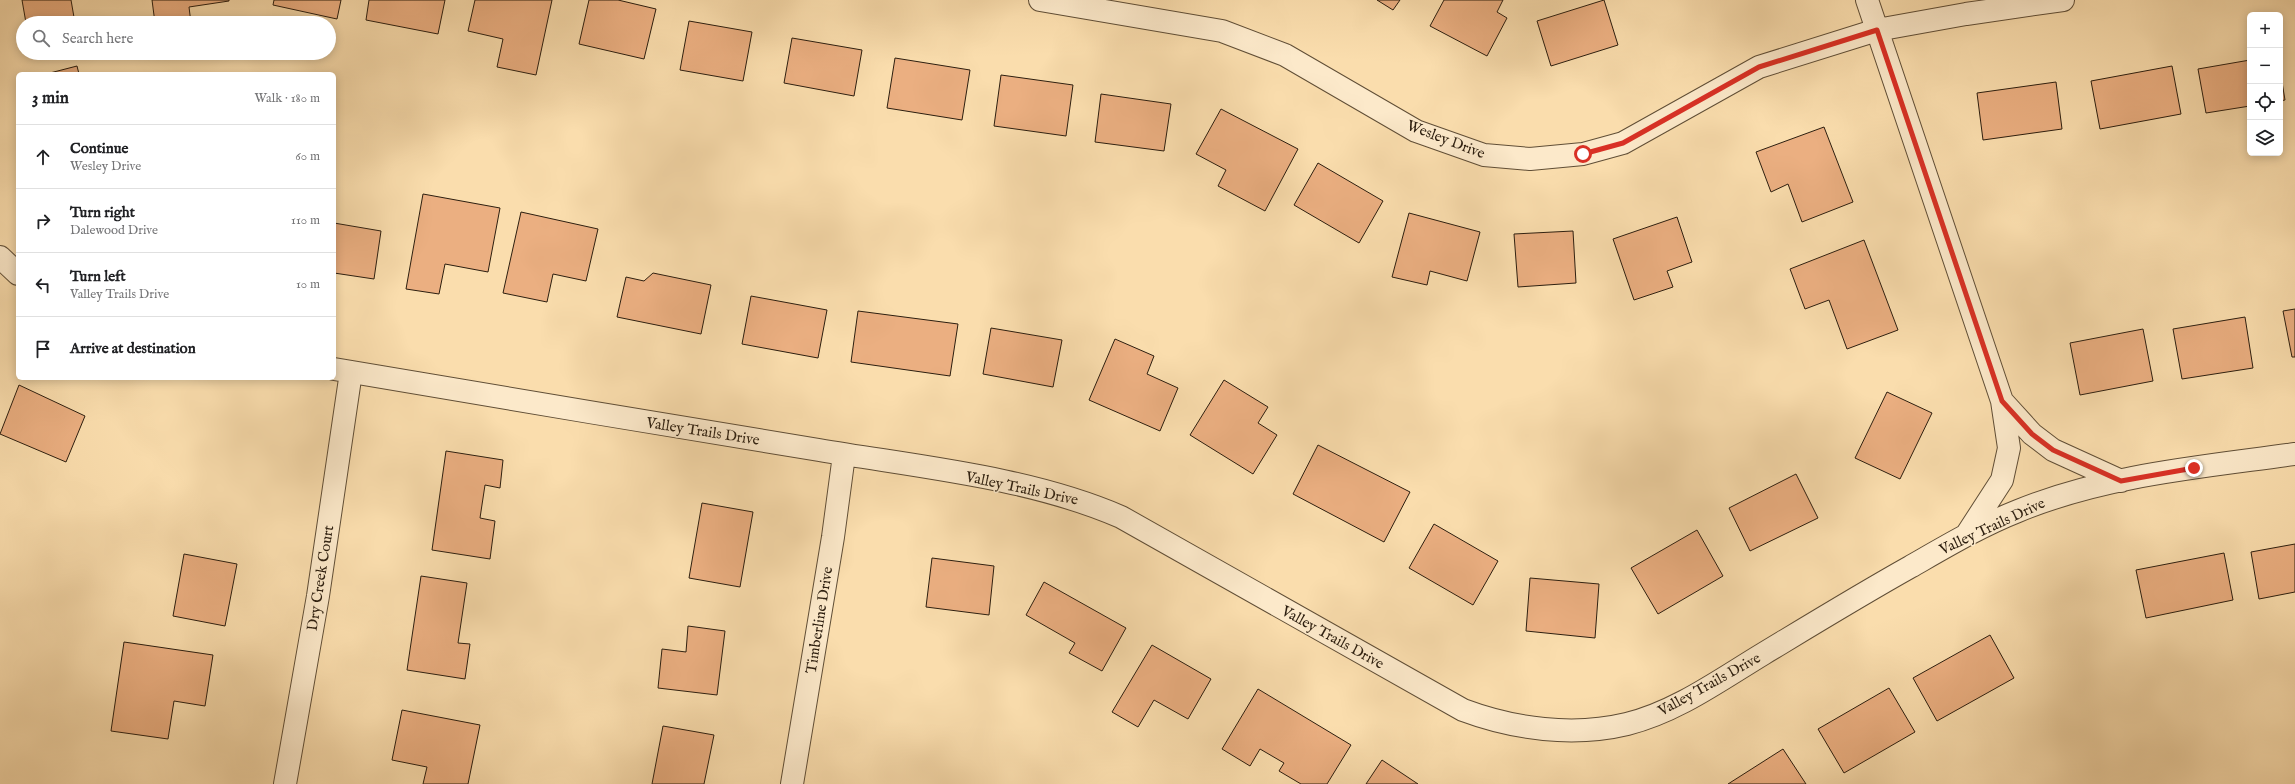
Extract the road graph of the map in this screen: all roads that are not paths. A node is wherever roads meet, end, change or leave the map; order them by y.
1 (1040, 0) edge
2 (1867, 0) edge
3 (2063, 0) edge
4 (1877, 30) junction
5 (0, 257) edge
6 (16, 272) edge
7 (342, 371) edge
8 (2002, 401) junction
9 (2295, 454) edge
10 (844, 455) junction
11 (2121, 481) junction
12 (1967, 534) junction
13 (285, 784) edge
14 (792, 784) edge

1 - 4 street, Wesley Drive
2 - 4 street
3 - 4 street, Wesley Drive
4 - 8 street
5 - 6 street
7 - 10 street, Valley Trails Drive
7 - 13 street, Dry Creek Court
8 - 11 street
8 - 12 street
9 - 11 street, Valley Trails Drive
10 - 12 street, Valley Trails Drive
10 - 14 street, Timberline Drive
11 - 12 street, Valley Trails Drive

